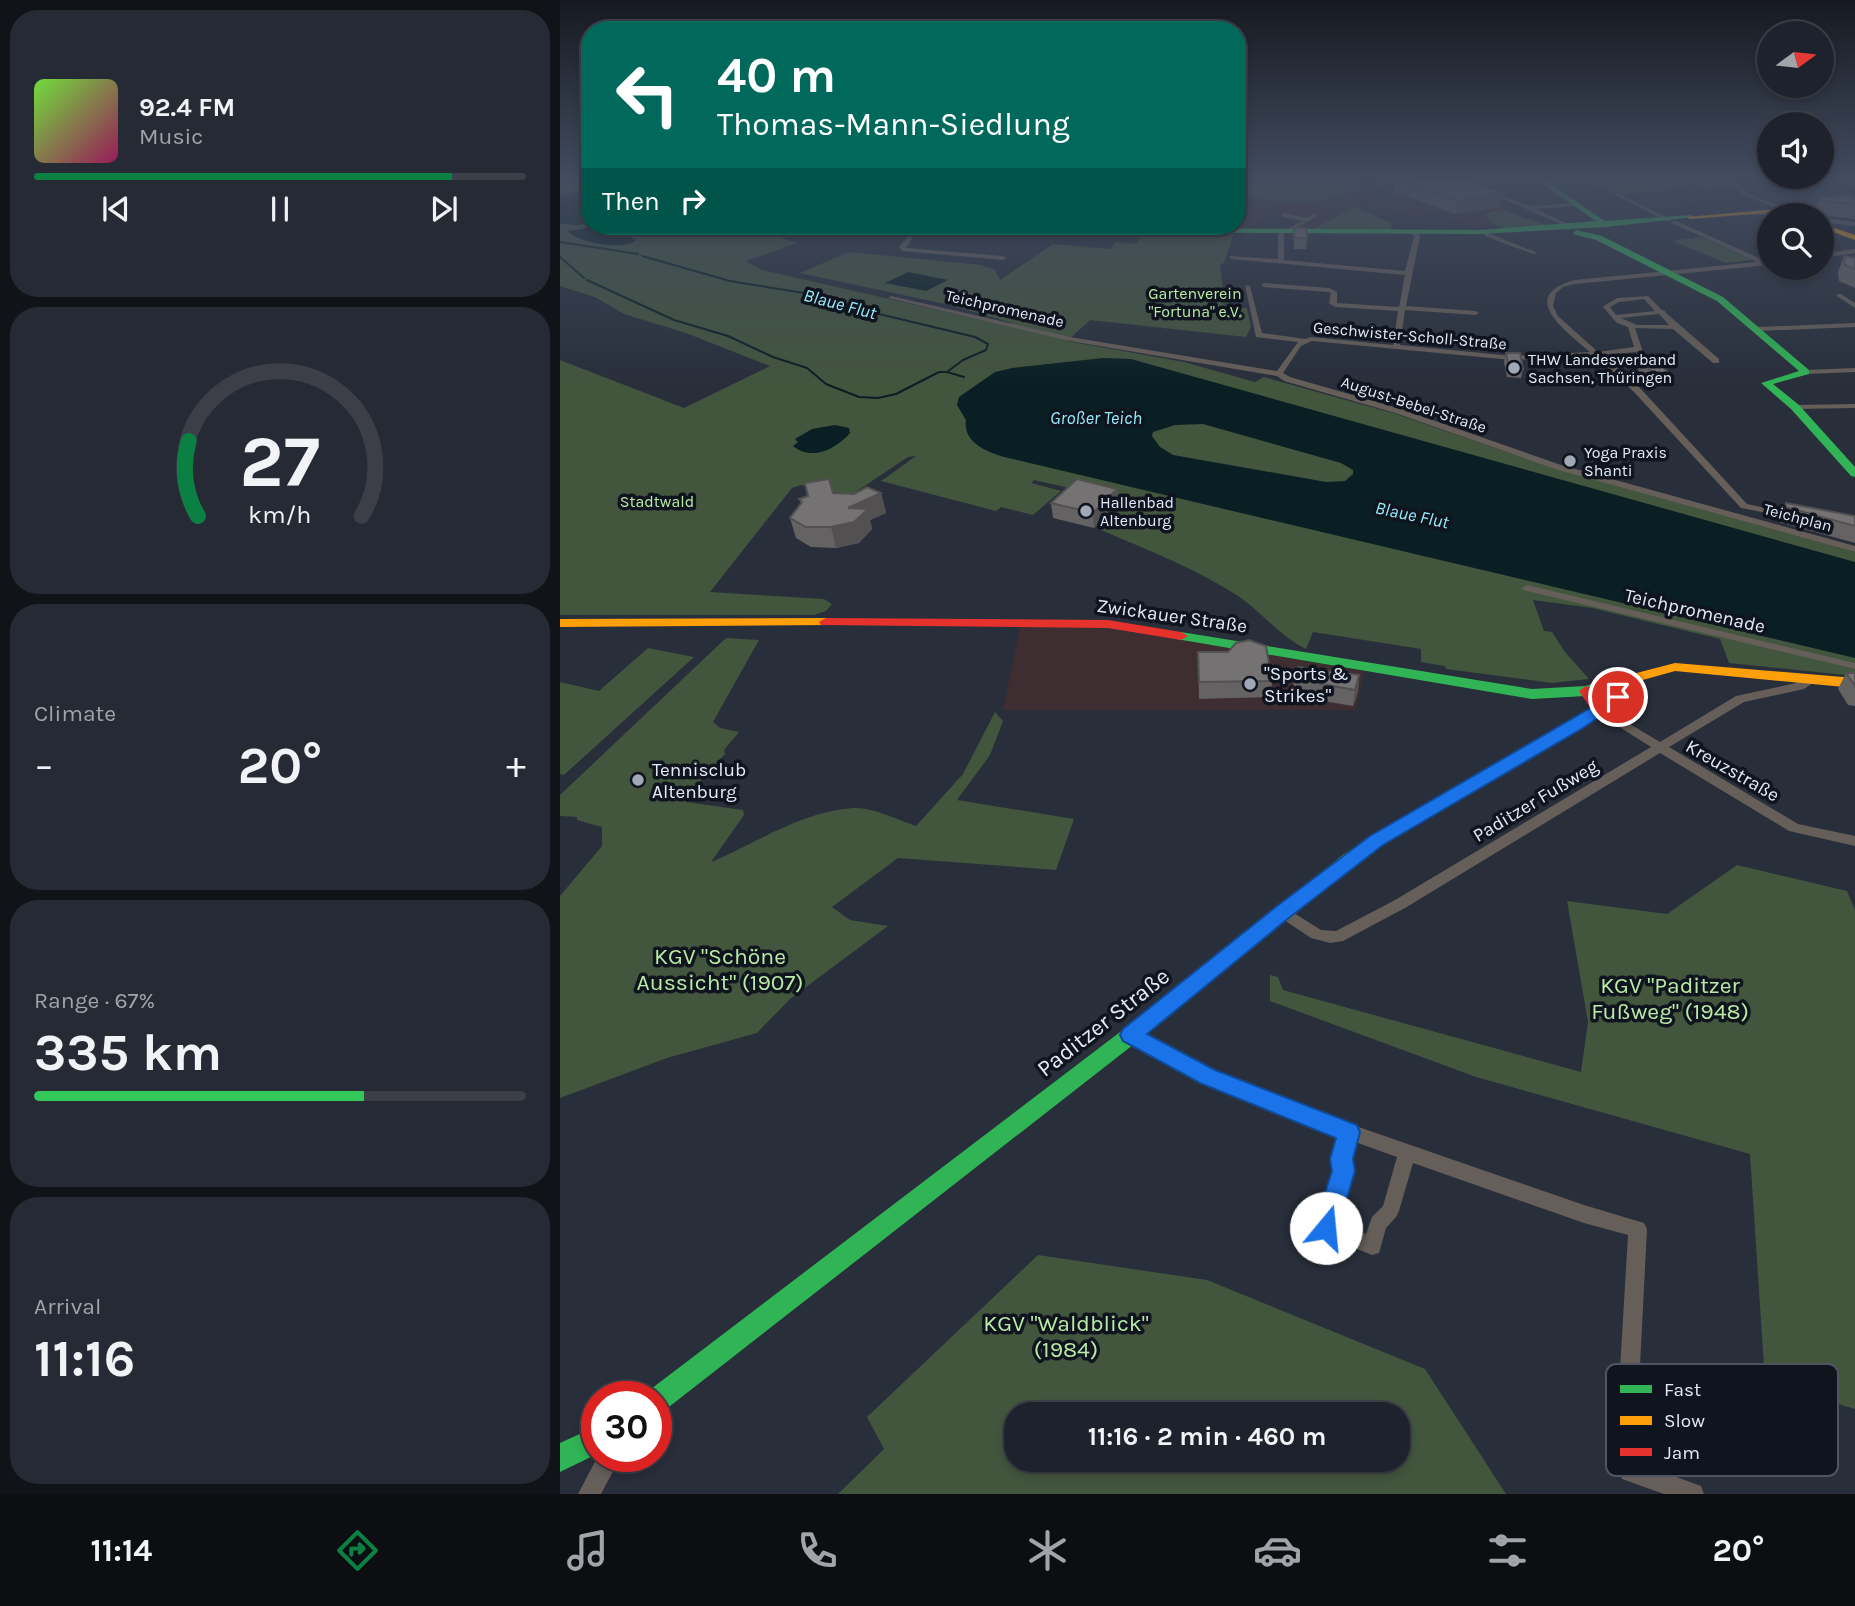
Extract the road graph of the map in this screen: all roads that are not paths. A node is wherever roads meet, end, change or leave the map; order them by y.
1 (903, 246) edge
2 (1282, 246) edge
3 (1415, 246) edge
4 (1516, 246) edge
5 (1625, 246) edge
6 (1728, 246) edge
7 (1855, 251) edge
8 (1535, 253) dead end
9 (1834, 254) edge
10 (1231, 257) dead end
11 (1003, 258) dead end
12 (1757, 259) edge
13 (1280, 261) junction
14 (1757, 264) edge
15 (1408, 272) junction
16 (1667, 273) junction
17 (1264, 285) dead end
18 (1247, 286) dead end
19 (1839, 295) dead end
20 (891, 298) dead end
21 (1851, 298) edge
22 (1855, 306) edge
23 (1402, 308) junction
24 (1663, 312) junction
25 (1476, 313) dead end
26 (1615, 317) junction
27 (1855, 325) edge
28 (1675, 327) junction
29 (1631, 328) junction
30 (1758, 329) junction
31 (1259, 335) joint
32 (1070, 340) joint
33 (1303, 341) junction
34 (1396, 346) junction
35 (1640, 349) junction
36 (1596, 354) junction
37 (1716, 361) dead end
38 (1653, 368) edge
39 (1855, 370) edge
40 (1806, 372) junction
41 (1279, 374) junction
42 (1855, 406) edge
43 (1794, 407) junction
44 (1709, 468) joint
45 (1855, 474) edge
46 (1744, 506) junction
47 (1745, 519) junction
48 (1804, 519) edge
49 (1855, 549) edge
50 (1527, 588) dead end
51 (560, 624) edge
52 (1855, 666) edge
53 (1632, 679) junction
54 (1811, 680) junction
55 (1855, 683) edge
56 (1586, 691) junction
57 (1600, 711) junction
58 (1658, 748) junction
59 (1855, 841) edge
60 (1283, 912) junction
61 (1130, 1035) junction
62 (1349, 1132) junction
63 (1407, 1153) junction
64 (1630, 1364) edge
65 (672, 1389) edge
66 (581, 1447) edge
67 (560, 1458) edge
68 (601, 1472) edge
69 (1644, 1476) edge
70 (589, 1494) edge
71 (1693, 1494) edge

1 - 11 street
2 - 13 street
3 - 15 street
4 - 8 street
5 - 16 street
6 - 12 street
7 - 9 street
10 - 13 street
13 - 15 street
14 - 16 street
15 - 23 street
16 - 30 street
16 - 36 street
17 - 23 street
18 - 31 street
19 - 21 street
20 - 32 street, Teichpromenade
21 - 22 street
23 - 25 street
23 - 34 street
24 - 26 street
24 - 26 street
24 - 28 street
26 - 29 street
27 - 30 street
28 - 29 street
28 - 37 street
29 - 35 street
30 - 40 street
31 - 33 street
32 - 41 street, August-Bebel-Straße
33 - 34 street, Geschwister-Scholl-Straße
33 - 41 street, Geschwister-Scholl-Straße
34 - 36 street, Geschwister-Scholl-Straße
35 - 36 street, Geschwister-Scholl-Straße
35 - 38 street
36 - 44 street
39 - 40 street
40 - 43 street
41 - 47 street, August-Bebel-Straße
42 - 43 street
43 - 45 street
44 - 46 street, Teichplan
46 - 47 street, Teichplan
46 - 48 street, Teichplan
47 - 49 street, Teichplan
50 - 52 street, Teichpromenade
51 - 56 street, Zwickauer Straße
53 - 54 street, Zwickauer Straße
53 - 56 street, Zwickauer Straße
53 - 57 street, Paditzer Straße
54 - 55 street, Zwickauer Straße
54 - 58 street, Paditzer Fußweg
56 - 57 street
57 - 58 street, Kreuzstraße
57 - 60 street, Paditzer Straße
58 - 59 street, Kreuzstraße
58 - 60 street, Paditzer Fußweg
60 - 61 street, Paditzer Straße
61 - 62 street
61 - 65 street, Paditzer Straße
62 - 63 street
62 - 63 street
63 - 64 street
66 - 67 street
68 - 70 street
69 - 71 street

